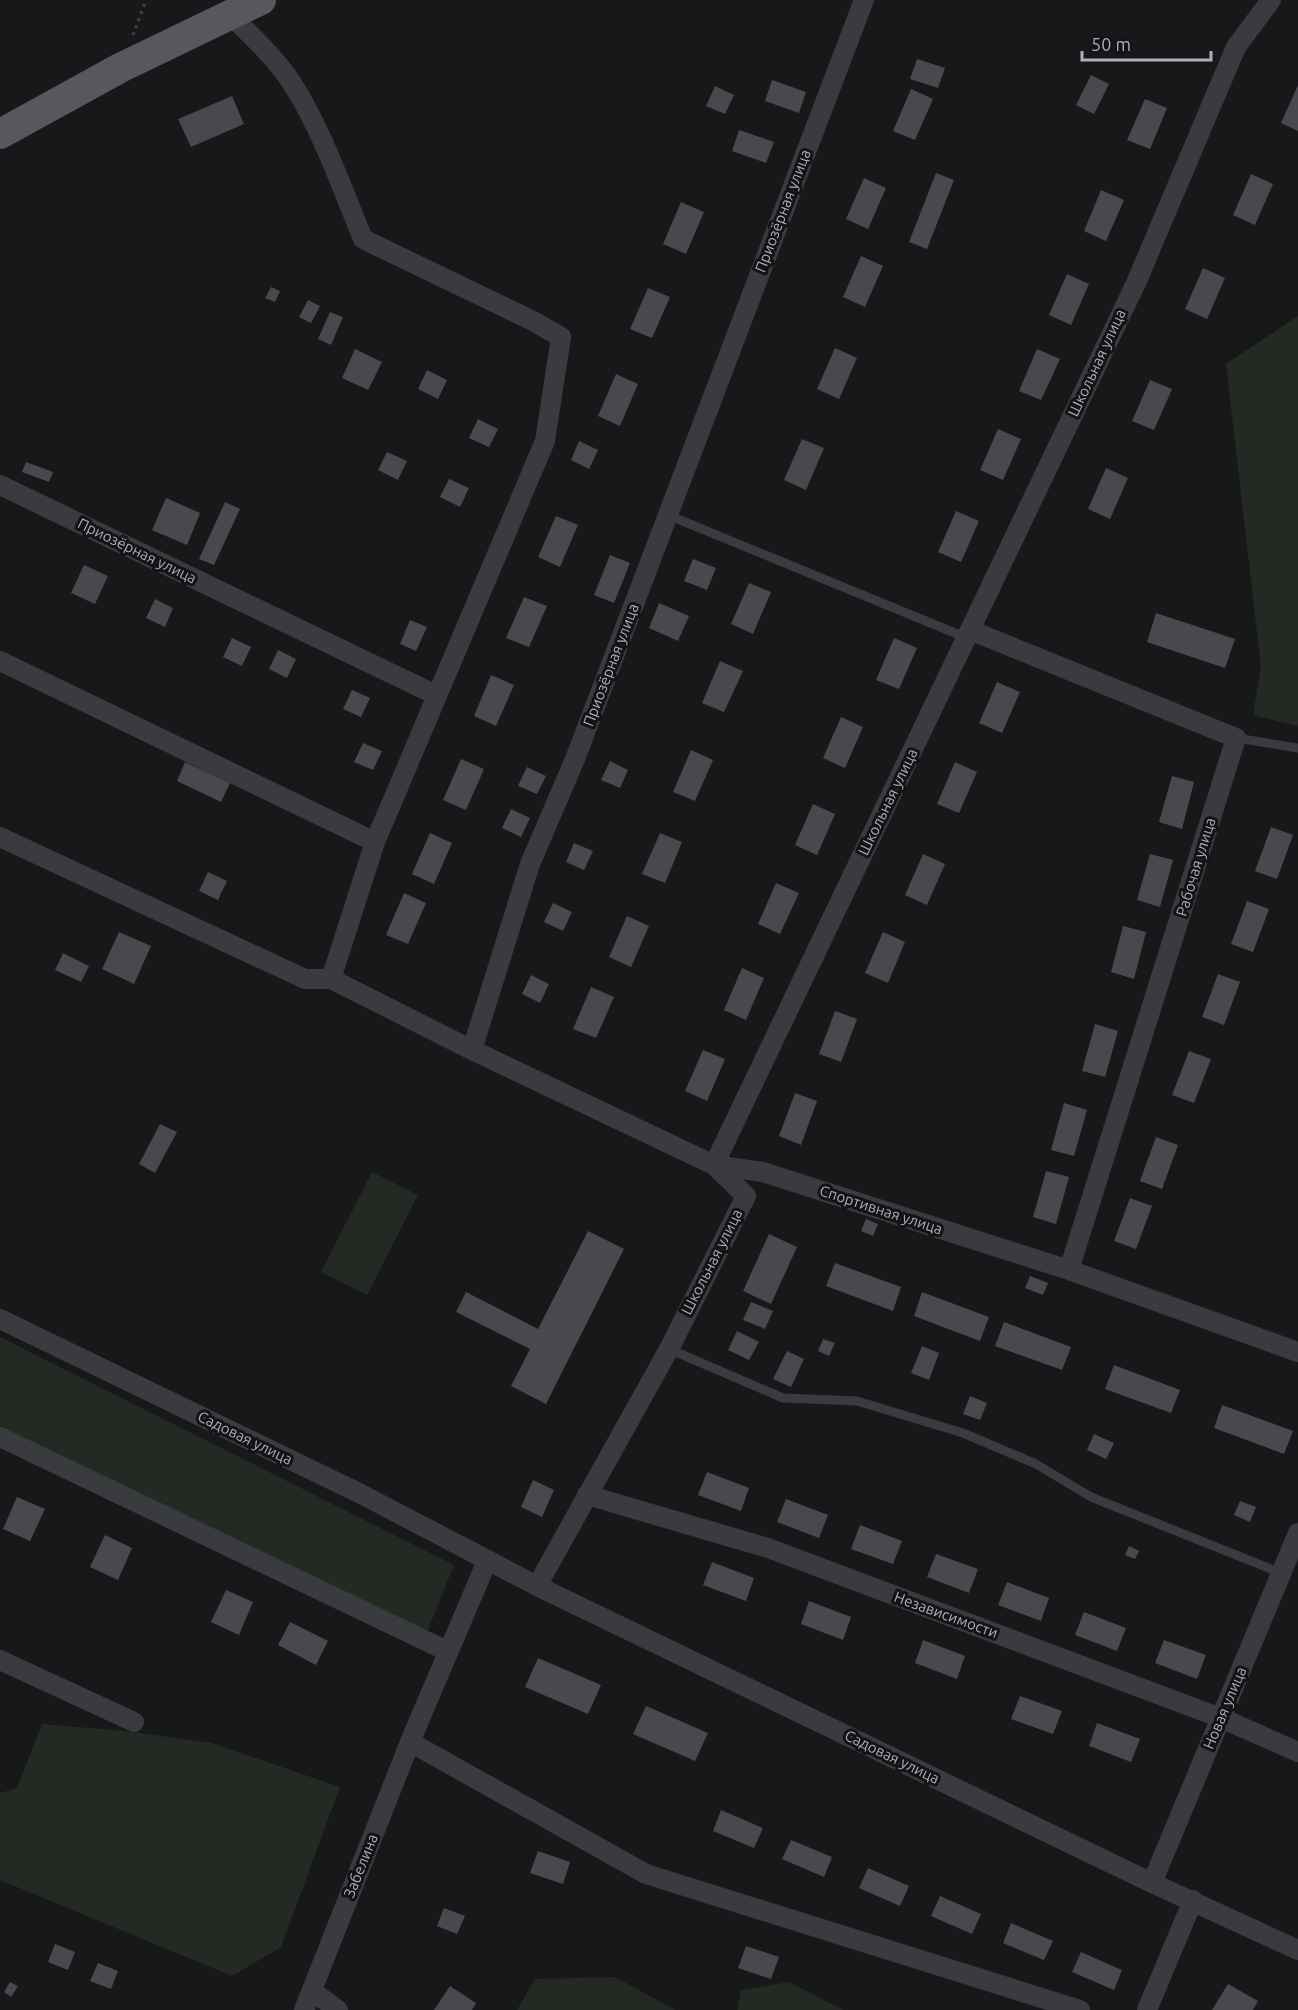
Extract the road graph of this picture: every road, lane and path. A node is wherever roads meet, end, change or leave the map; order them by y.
1 (261, 0) edge
2 (864, 0) edge
3 (1271, 0) edge
4 (230, 15) junction
5 (0, 134) edge
6 (0, 485) edge
7 (668, 515) junction
8 (968, 634) junction
9 (0, 661) edge
10 (436, 695) junction
11 (1236, 738) junction
12 (1298, 748) edge
13 (0, 837) edge
14 (375, 842) junction
15 (331, 978) junction
16 (472, 1050) junction
17 (714, 1165) junction
18 (1069, 1270) junction
19 (0, 1319) edge
20 (669, 1350) junction
21 (1298, 1352) edge
22 (0, 1437) edge
23 (587, 1495) junction
24 (1298, 1533) edge
25 (487, 1561) junction
26 (1281, 1572) junction
27 (537, 1586) junction
28 (447, 1651) junction
29 (0, 1660) edge
30 (1221, 1718) junction
31 (134, 1722) dead end
32 (410, 1742) junction
33 (1298, 1752) edge
34 (1152, 1883) junction
35 (1193, 1900) junction
36 (1298, 1950) edge
37 (312, 1991) junction
38 (304, 2010) edge
39 (338, 2010) edge
40 (1080, 2010) edge
41 (1147, 2010) edge

1 - 4 main road
2 - 7 street, Приозёрная улица
3 - 8 street, Школьная улица
4 - 5 main road
4 - 10 street
6 - 10 street, Приозёрная улица
7 - 8 lane
7 - 16 street, Приозёрная улица
8 - 11 street
8 - 17 street, Школьная улица
9 - 14 street
10 - 14 street
11 - 12 lane
11 - 18 street, Рабочая улица
13 - 15 street
14 - 15 street
15 - 16 street
16 - 17 street, Спортивная улица
17 - 18 street, Спортивная улица
17 - 20 street, Школьная улица
18 - 21 street, Спортивная улица
19 - 25 street, Садовая улица
20 - 23 street, Школьная улица
20 - 26 lane
22 - 28 street
23 - 27 street, Школьная улица
23 - 30 street, Независимости
24 - 26 street, Новая улица
25 - 27 street, Садовая улица
25 - 28 street
26 - 30 street, Новая улица
27 - 34 street, Садовая улица
28 - 32 street
29 - 31 street
30 - 33 street, Независимости
30 - 34 street, Новая улица
32 - 37 street, Забелина
32 - 40 street
34 - 35 street, Садовая улица
35 - 36 street, Садовая улица
35 - 41 street
37 - 38 street, Забелина
37 - 39 street

